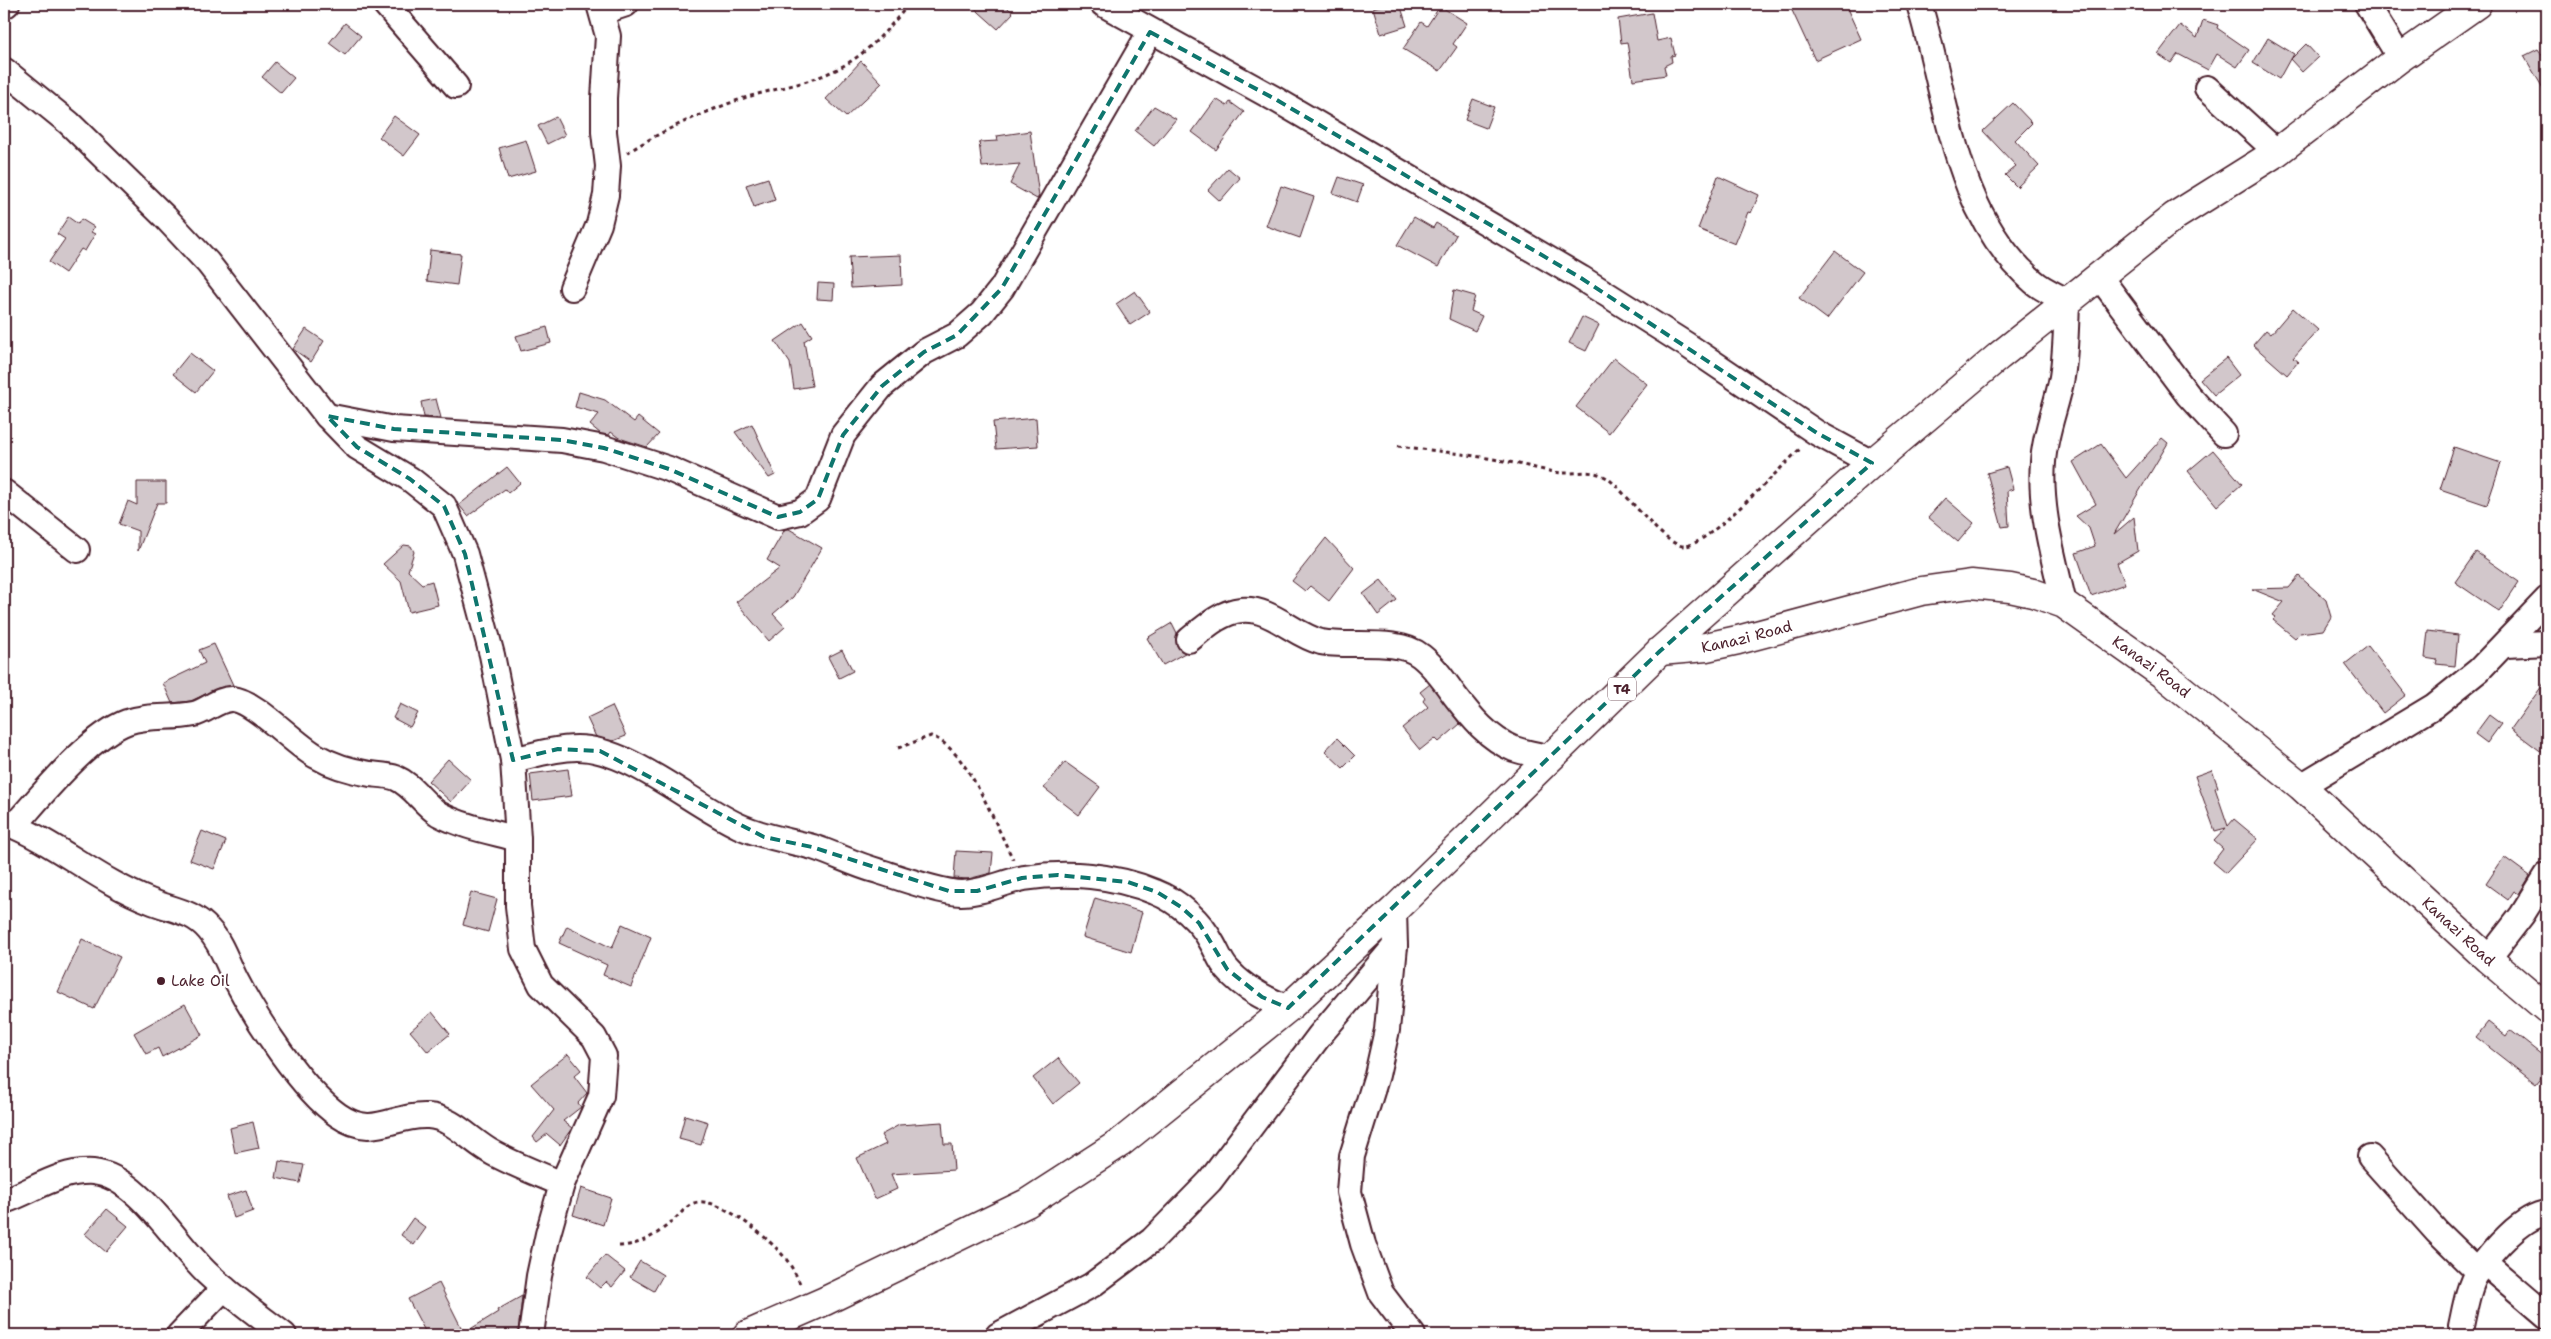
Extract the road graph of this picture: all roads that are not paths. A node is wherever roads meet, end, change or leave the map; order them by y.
1 (7, 4) edge
2 (385, 4) edge
3 (626, 4) edge
4 (1103, 4) edge
5 (1920, 4) edge
6 (2367, 4) edge
7 (2477, 4) edge
8 (4, 6) edge
9 (601, 8) edge
10 (1150, 32) junction
11 (2400, 58) junction
12 (4, 70) edge
13 (456, 86) dead end
14 (2208, 88) dead end
15 (2277, 152) junction
16 (2098, 276) junction
17 (572, 288) dead end
18 (2067, 301) junction
19 (327, 416) junction
20 (2224, 434) dead end
21 (1872, 463) junction
22 (4, 492) edge
23 (77, 550) dead end
24 (2547, 599) edge
25 (2064, 604) junction
26 (1189, 640) dead end
27 (2547, 643) edge
28 (2506, 645) junction
29 (1660, 651) junction
30 (1551, 758) junction
31 (513, 760) junction
32 (2302, 786) junction
33 (9, 824) edge
34 (518, 839) junction
35 (2547, 874) edge
36 (1394, 910) junction
37 (1395, 946) junction
38 (2488, 959) junction
39 (1288, 1008) junction
40 (2547, 1009) edge
41 (2370, 1157) dead end
42 (562, 1184) junction
43 (4, 1200) edge
44 (2547, 1213) edge
45 (2482, 1268) junction
46 (224, 1288) junction
47 (2547, 1316) edge
48 (2461, 1326) dead end
49 (179, 1335) edge
50 (284, 1335) edge
51 (531, 1335) edge
52 (747, 1335) edge
53 (998, 1335) edge
54 (1413, 1335) edge

1 - 8 street
2 - 13 street
3 - 9 street
4 - 10 street
5 - 18 street
6 - 11 street
7 - 11 main road, T4
9 - 17 street
10 - 19 street
10 - 21 street
11 - 15 main road, T4
12 - 19 street
14 - 15 street
15 - 16 main road, T4
16 - 18 main road, T4
16 - 20 street
18 - 21 main road, T4
18 - 25 street
19 - 31 street
21 - 29 main road, T4
22 - 23 street
24 - 28 street
25 - 29 main road, Kanazi Road
25 - 32 main road, Kanazi Road
26 - 30 street
27 - 28 street
28 - 32 street
29 - 30 main road, T4
30 - 36 main road, T4
31 - 34 street
31 - 39 street
32 - 38 main road, Kanazi Road
33 - 34 street
33 - 42 street
34 - 42 street
35 - 38 street
36 - 37 street
36 - 39 main road, T4
37 - 53 street
37 - 54 street
38 - 40 main road, Kanazi Road
39 - 52 main road, T4
41 - 45 street
42 - 51 street
43 - 46 street
44 - 45 street
45 - 47 street
45 - 48 street
46 - 49 street
46 - 50 street

